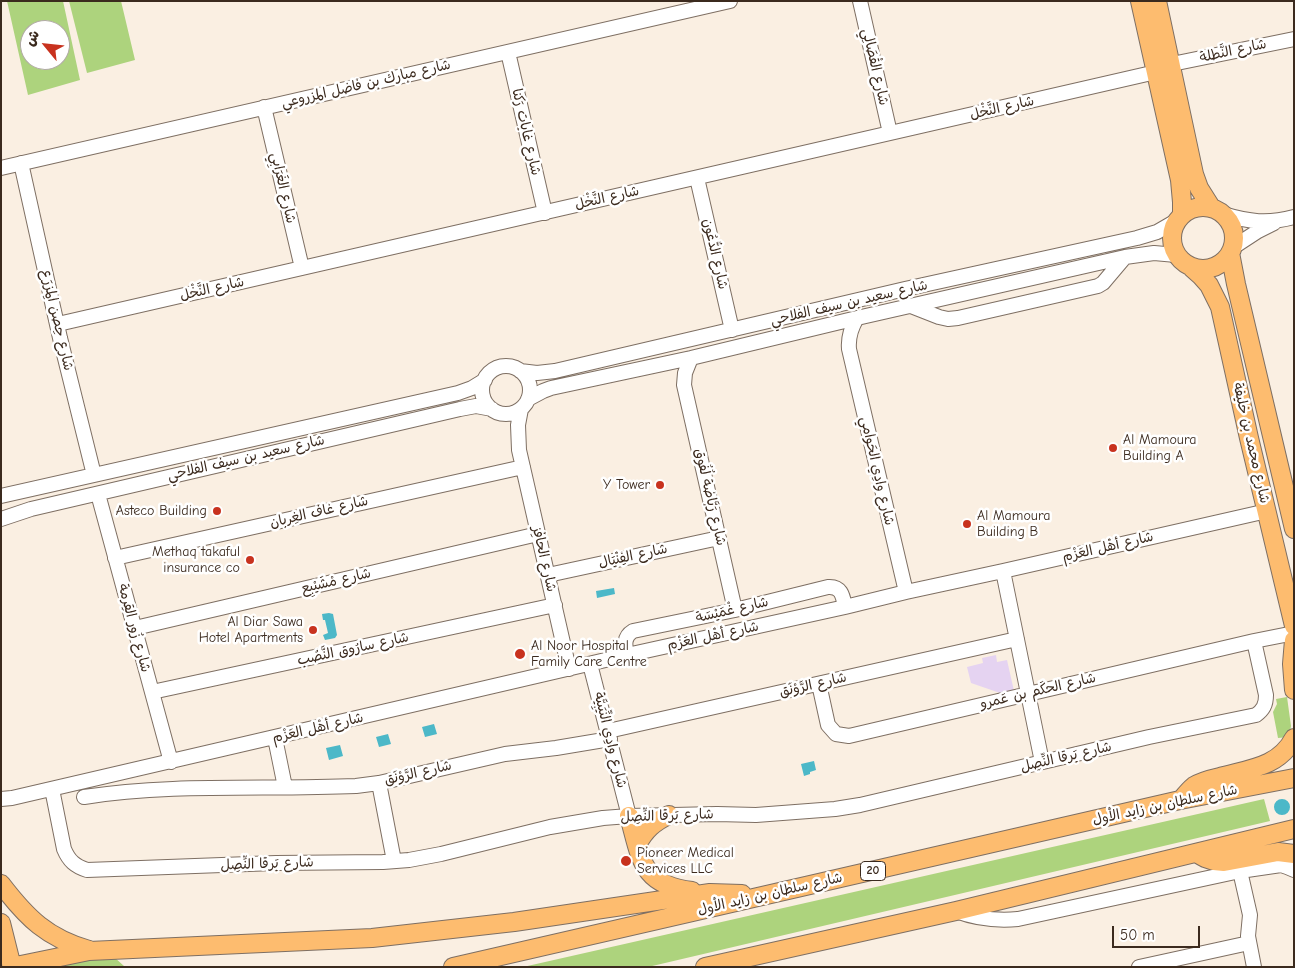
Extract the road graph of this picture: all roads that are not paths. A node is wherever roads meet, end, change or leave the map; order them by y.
1 (730, 1) edge
2 (860, 1) edge
3 (1140, 1) edge
4 (1157, 1) edge
5 (1294, 39) edge
6 (508, 52) junction
7 (1164, 68) junction
8 (264, 107) junction
9 (890, 133) junction
10 (21, 163) junction
11 (1, 168) edge
12 (698, 178) junction
13 (1217, 211) junction
14 (545, 212) junction
15 (1294, 217) edge
16 (1179, 218) junction
17 (1277, 221) junction
18 (1231, 250) junction
19 (1176, 255) junction
20 (1125, 257) junction
21 (302, 268) junction
22 (1192, 268) junction
23 (912, 306) junction
24 (857, 318) junction
25 (58, 324) junction
26 (828, 325) junction
27 (732, 330) junction
28 (849, 350) junction
29 (691, 358) junction
30 (665, 363) junction
31 (520, 371) junction
32 (485, 380) junction
33 (684, 385) junction
34 (525, 404) junction
35 (494, 411) junction
36 (519, 450) junction
37 (523, 467) junction
38 (94, 476) junction
39 (98, 494) junction
40 (1, 496) edge
41 (1267, 511) junction
42 (1, 519) edge
43 (1294, 529) edge
44 (538, 534) junction
45 (719, 538) junction
46 (115, 558) junction
47 (1003, 571) junction
48 (548, 575) junction
49 (906, 592) junction
50 (555, 605) junction
51 (846, 607) junction
52 (735, 610) junction
53 (1294, 626) edge
54 (135, 628) junction
55 (1294, 633) edge
56 (1017, 639) junction
57 (1294, 640) edge
58 (1254, 641) junction
59 (627, 655) junction
60 (590, 664) junction
61 (569, 669) junction
62 (820, 684) junction
63 (1294, 690) edge
64 (152, 692) junction
65 (1028, 694) junction
66 (609, 735) junction
67 (275, 738) junction
68 (1294, 738) edge
69 (171, 762) junction
70 (1042, 762) junction
71 (152, 766) junction
72 (1294, 778) edge
73 (379, 783) junction
74 (284, 787) junction
75 (52, 789) junction
76 (156, 789) junction
77 (84, 797) dead end
78 (1180, 800) junction
79 (5, 801) edge
80 (629, 816) junction
81 (669, 816) junction
82 (1294, 829) edge
83 (637, 845) junction
84 (1196, 853) junction
85 (1294, 854) edge
86 (394, 861) junction
87 (1240, 870) junction
88 (1293, 870) edge
89 (1, 884) edge
90 (710, 893) junction
91 (768, 894) junction
92 (956, 911) junction
93 (1, 923) edge
94 (1249, 943) junction
95 (89, 950) junction
96 (12, 967) edge
97 (452, 967) edge
98 (705, 967) edge
99 (1138, 967) edge
100 (1254, 967) edge

1 - 6 street, شارع مبارك بن فاضل المزروعي
2 - 9 street, شارع القْصَالِي
3 - 7 main road
4 - 7 main road
5 - 7 street, شارع النَّطلة
6 - 8 street, شارع مبارك بن فاضل المزروعي
6 - 14 street, شارع غابات رَكنا
7 - 9 street, شارع النَّخْل
7 - 13 main road
7 - 16 main road
8 - 10 street, شارع مبارك بن فاضل المزروعي
8 - 21 street, شارع الغَرَابِي
9 - 12 street, شارع النَّخْل
10 - 11 street, شارع مبارك بن فاضل المزروعي
10 - 25 street, شارع حِصن المِزرَع
12 - 14 street, شارع النَّخْل
12 - 27 street, شارع الدُّعُون
13 - 16 main road
13 - 17 street
13 - 18 main road
14 - 21 street, شارع النَّخْل
15 - 17 street
16 - 19 main road
16 - 27 street, شارع سعيد بن سيف الفلاحي
17 - 18 street
18 - 22 main road
18 - 43 main road, شارع محمد بن خليفة
19 - 20 street, شارع سعيد بن سيف الفلاحي
19 - 22 main road
20 - 23 street, شارع سعيد بن سيف الفلاحي
20 - 23 street, شارع سعيد بن سيف الفلاحي
21 - 25 street, شارع النَّخْل
22 - 41 main road, شارع محمد بن خليفة
23 - 24 street, شارع سعيد بن سيف الفلاحي
24 - 26 street, شارع سعيد بن سيف الفلاحي
24 - 28 street, شارع وادِي الحَوامي
25 - 38 street, شارع حِصن المِزرَع
26 - 28 street, شارع وادِي الحَوامي
26 - 29 street, شارع سعيد بن سيف الفلاحي
27 - 31 street, شارع سعيد بن سيف الفلاحي
28 - 49 street, شارع وادِي الحَوامي
29 - 30 street, شارع سعيد بن سيف الفلاحي
29 - 33 street, شارع رَبَّاضة لُفُوق
30 - 33 street, شارع رَبَّاضة لُفُوق
30 - 34 street, شارع سعيد بن سيف الفلاحي
31 - 32 street
31 - 34 street
32 - 35 street
32 - 38 street, شارع سعيد بن سيف الفلاحي
33 - 45 street, شارع رَبَّاضة لُفُوق
34 - 35 street
34 - 36 street, شارع الحافِز
35 - 36 street, شارع الحافِز
35 - 39 street, شارع سعيد بن سيف الفلاحي
36 - 37 street, شارع الحافِز
37 - 44 street, شارع الحافِز
37 - 46 street, شارع غاف الغِربان
38 - 40 street, شارع سعيد بن سيف الفلاحي
39 - 42 street, شارع سعيد بن سيف الفلاحي
39 - 46 street, شارع زُور القِرمة
41 - 47 street, شارع أهْل العَزْم
41 - 53 main road, شارع محمد بن خليفة
44 - 48 street, شارع الحافِز
44 - 54 street, شارع مْشَيْبِع
45 - 48 street, شارع الفِنْيَال
45 - 52 street, شارع رَبَّاضة لُفُوق
46 - 54 street, شارع زُور القِرمة
47 - 49 street, شارع أهْل العَزْم
47 - 56 street
48 - 50 street, شارع الحافِز
49 - 51 street, شارع أهْل العَزْم
50 - 61 street, شارع الحافِز
50 - 64 street, شارع سارُوق النَّصُب
51 - 52 street, شارع غْمَيْسَة
51 - 59 street, شارع أهْل العَزْم
52 - 59 street, شارع غْمَيْسَة
54 - 64 street, شارع زُور القِرمة
55 - 58 street, شارع الحكَم بن عَمرو
56 - 62 street, شارع الرَّوْنَق
56 - 65 street
57 - 63 main road
58 - 65 street, شارع الحكَم بن عَمرو
58 - 70 street, شارع بَرقا النِّصِل
59 - 60 street, شارع أهْل العَزْم
60 - 61 street, شارع أهْل العَزْم
60 - 66 street, شارع وادِي النِّيَبِيَّة
61 - 67 street, شارع أهْل العَزْم
62 - 65 street, شارع الحكَم بن عَمرو
62 - 66 street, شارع الرَّوْنَق
64 - 69 street, شارع زُور القِرمة
65 - 70 street
66 - 73 street, شارع الرَّوْنَق
66 - 80 street, شارع وادِي النِّيَبِيَّة
67 - 69 street, شارع أهْل العَزْم
67 - 74 street
68 - 78 main road
69 - 71 street, شارع أهْل العَزْم
70 - 81 street, شارع بَرقا النِّصِل
71 - 75 street, شارع أهْل العَزْم
71 - 76 street
72 - 78 main road, شارع سلطان بن زايد الأول / 20
73 - 74 street, شارع الرَّوْنَق
73 - 86 street
74 - 76 street, شارع الرَّوْنَق
75 - 79 street, شارع أهْل العَزْم
75 - 86 street, شارع بَرقا النِّصِل
76 - 77 street, شارع الرَّوْنَق
78 - 91 main road, شارع سلطان بن زايد الأول / 20
80 - 81 street, شارع بَرقا النِّصِل
80 - 83 main road
80 - 86 street, شارع بَرقا النِّصِل
81 - 83 main road
82 - 84 main road
83 - 90 main road
84 - 85 main road
84 - 92 main road
87 - 88 street
87 - 92 street
87 - 94 street
89 - 95 main road
90 - 91 main road
90 - 95 main road
91 - 97 main road, شارع سلطان بن زايد الأول / 20
92 - 98 main road
93 - 96 main road
94 - 99 street
94 - 100 street
95 - 96 main road

